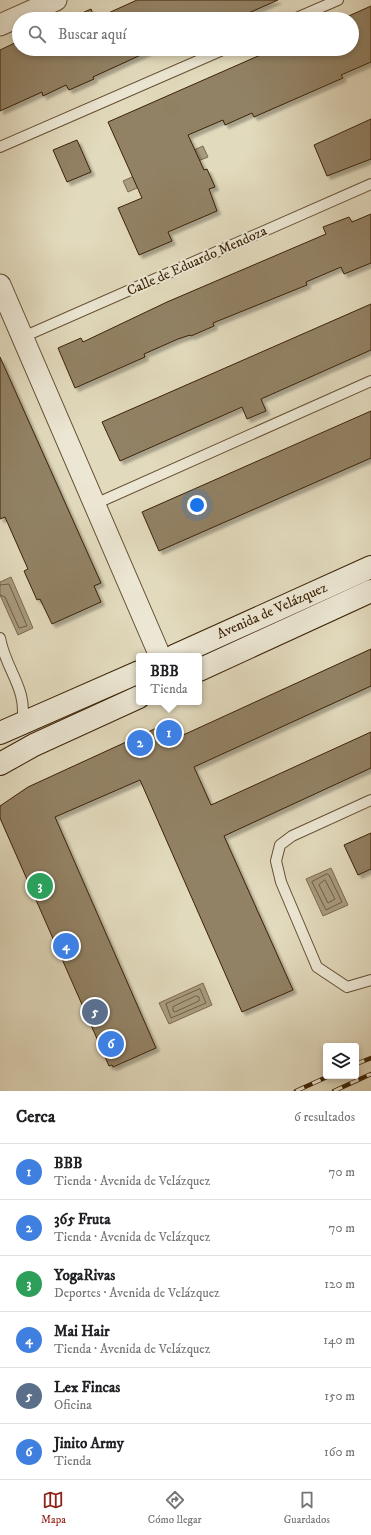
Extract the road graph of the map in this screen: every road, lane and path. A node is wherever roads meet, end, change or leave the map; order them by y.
1 (338, 0) edge
2 (43, 3) edge
3 (25, 12) edge
4 (310, 12) edge
5 (12, 19) edge
6 (0, 25) edge
7 (209, 56) edge
8 (0, 147) edge
9 (371, 184) edge
10 (0, 285) edge
11 (23, 337) junction
12 (371, 381) edge
13 (94, 504) junction
14 (371, 567) edge
15 (371, 591) edge
16 (0, 638) edge
17 (2, 653) edge
18 (159, 653) edge
19 (181, 653) edge
20 (202, 669) edge
21 (136, 673) edge
22 (136, 698) edge
23 (22, 724) junction
24 (0, 733) edge
25 (0, 764) edge
26 (371, 800) edge
27 (371, 980) edge

1 - 4 lane
2 - 3 street
5 - 6 street
7 - 8 lane
9 - 11 lane, Calle de Eduardo Mendoza
10 - 11 street
11 - 13 street
12 - 13 lane
13 - 18 street
14 - 19 street, Avenida de Velázquez
15 - 20 street, Avenida de Velázquez
16 - 17 lane
17 - 23 lane
21 - 23 street
22 - 25 street
23 - 24 street
26 - 27 lane

